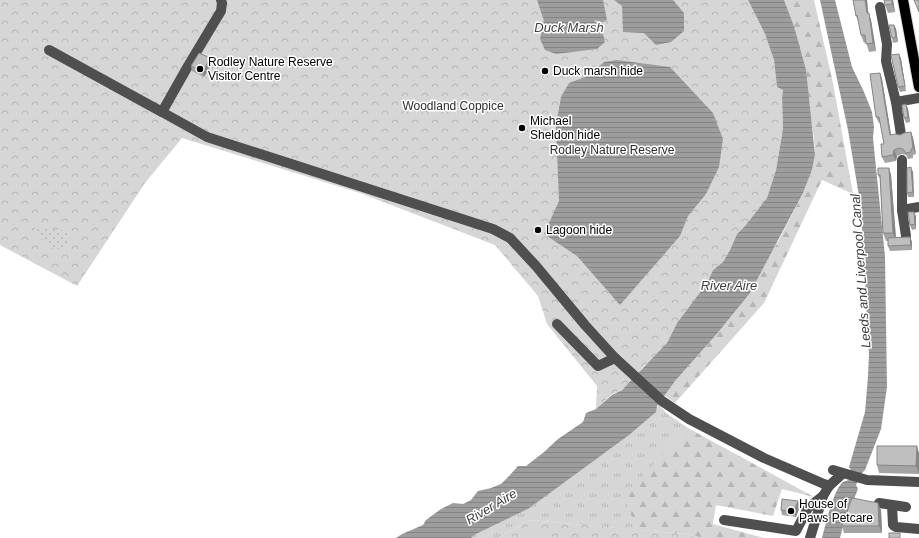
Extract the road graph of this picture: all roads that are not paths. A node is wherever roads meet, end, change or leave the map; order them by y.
1 (221, 0) edge
2 (903, 0) edge
3 (880, 7) dead end
4 (915, 42) edge
5 (49, 50) dead end
6 (919, 87) edge
7 (919, 98) edge
8 (896, 102) junction
9 (162, 112) junction
10 (901, 136) edge
11 (902, 160) dead end
12 (919, 207) edge
13 (902, 210) junction
14 (906, 236) edge
15 (557, 324) dead end
16 (615, 358) junction
17 (919, 482) edge
18 (829, 486) junction
19 (823, 496) junction
20 (879, 503) edge
21 (892, 505) junction
22 (906, 507) dead end
23 (724, 520) dead end
24 (919, 529) edge
25 (810, 538) edge

1 - 9 street
2 - 4 main road
3 - 8 street
4 - 6 main road
5 - 9 street
7 - 8 street
8 - 10 street
9 - 16 street
11 - 13 street
12 - 13 street
13 - 14 street
15 - 16 street
16 - 18 street
17 - 18 street
18 - 19 street
19 - 23 street
19 - 25 street
20 - 21 street
21 - 22 street
21 - 24 street

